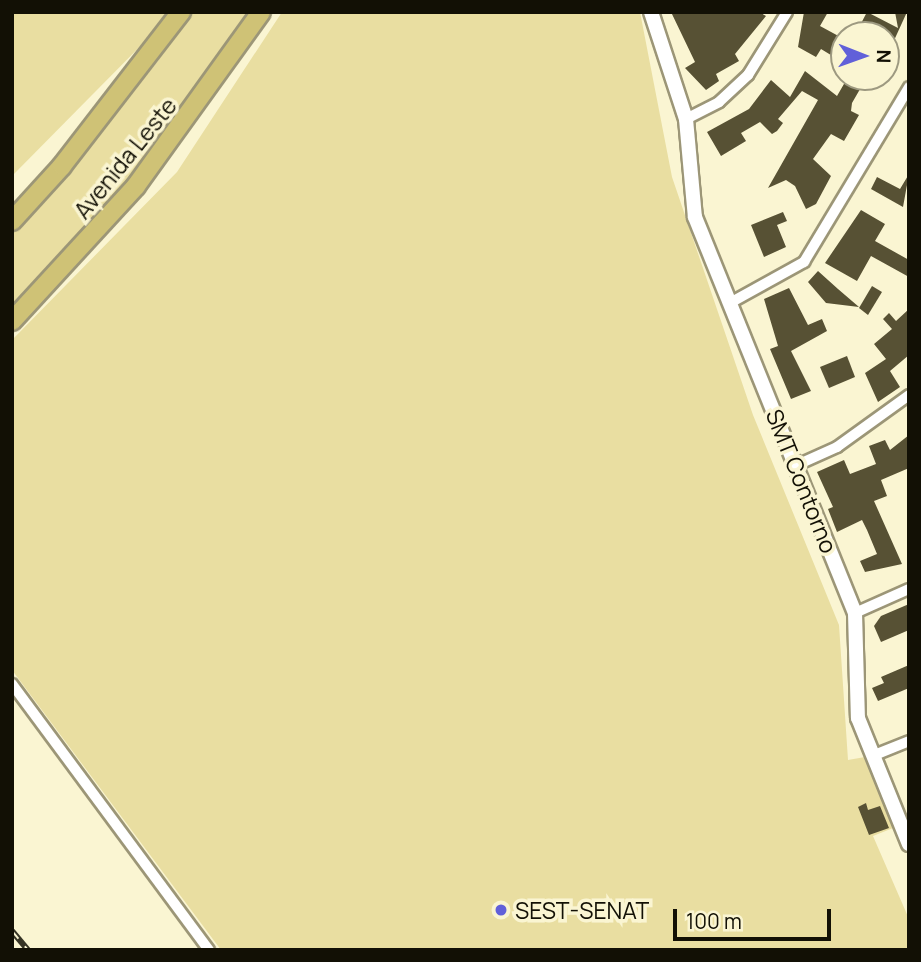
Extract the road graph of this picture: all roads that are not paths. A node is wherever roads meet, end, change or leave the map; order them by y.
1 (181, 12) edge
2 (261, 12) edge
3 (651, 12) edge
4 (787, 12) edge
5 (909, 87) edge
6 (686, 119) junction
7 (12, 221) edge
8 (730, 303) junction
9 (12, 321) edge
10 (909, 395) edge
11 (797, 465) junction
12 (909, 589) edge
13 (855, 613) junction
14 (12, 684) edge
15 (909, 741) edge
16 (872, 756) junction
17 (909, 844) edge
18 (209, 950) edge

1 - 7 main road, Avenida Leste
2 - 9 main road, Avenida Leste
3 - 6 street, SMT Contorno
4 - 6 street
5 - 8 street
6 - 8 street, SMT Contorno
8 - 11 street, SMT Contorno
10 - 11 street
11 - 13 street, SMT Contorno
12 - 13 street
13 - 16 street, SMT Contorno
14 - 18 street
15 - 16 street
16 - 17 street, SMT Contorno

